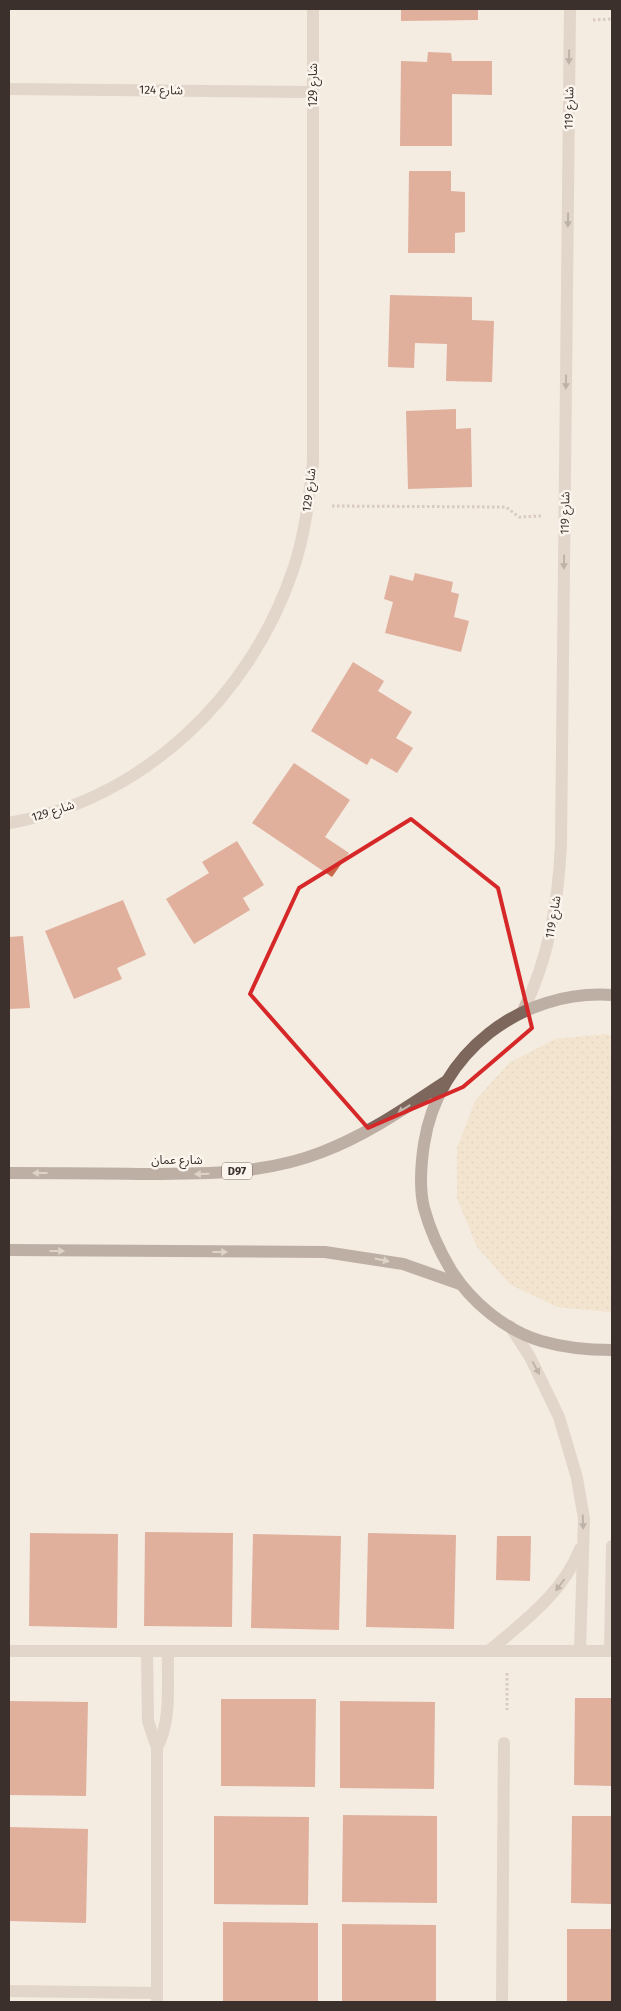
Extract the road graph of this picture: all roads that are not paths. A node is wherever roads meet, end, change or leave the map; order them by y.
1 (313, 9) edge
2 (570, 9) edge
3 (9, 89) edge
4 (313, 92) junction
5 (9, 823) edge
6 (612, 996) edge
7 (523, 1011) junction
8 (445, 1082) junction
9 (9, 1173) edge
10 (9, 1250) edge
11 (460, 1284) junction
12 (510, 1326) junction
13 (612, 1350) edge
14 (583, 1542) junction
15 (612, 1548) edge
16 (9, 1651) edge
17 (147, 1651) junction
18 (490, 1651) junction
19 (580, 1651) junction
20 (611, 1651) edge
21 (168, 1652) junction
22 (504, 1744) dead end
23 (157, 1748) junction
24 (9, 1991) edge
25 (157, 1998) edge
26 (502, 2002) edge

1 - 4 street, شارع 129
2 -> 7 street, شارع 119
3 - 4 street, شارع 124
4 - 5 street, شارع 129
6 - 7 main road
7 - 8 main road
8 -> 9 main road, شارع عمان / D97
8 - 11 main road
10 -> 11 main road
11 - 12 main road
12 - 13 main road
12 -> 14 street
14 -> 18 street
14 - 19 street
15 - 20 street
16 - 17 street
17 - 21 street
17 - 23 street
18 - 19 street
18 - 21 street
19 - 20 street
21 - 23 street
22 - 26 street
23 - 25 street
24 - 25 street

